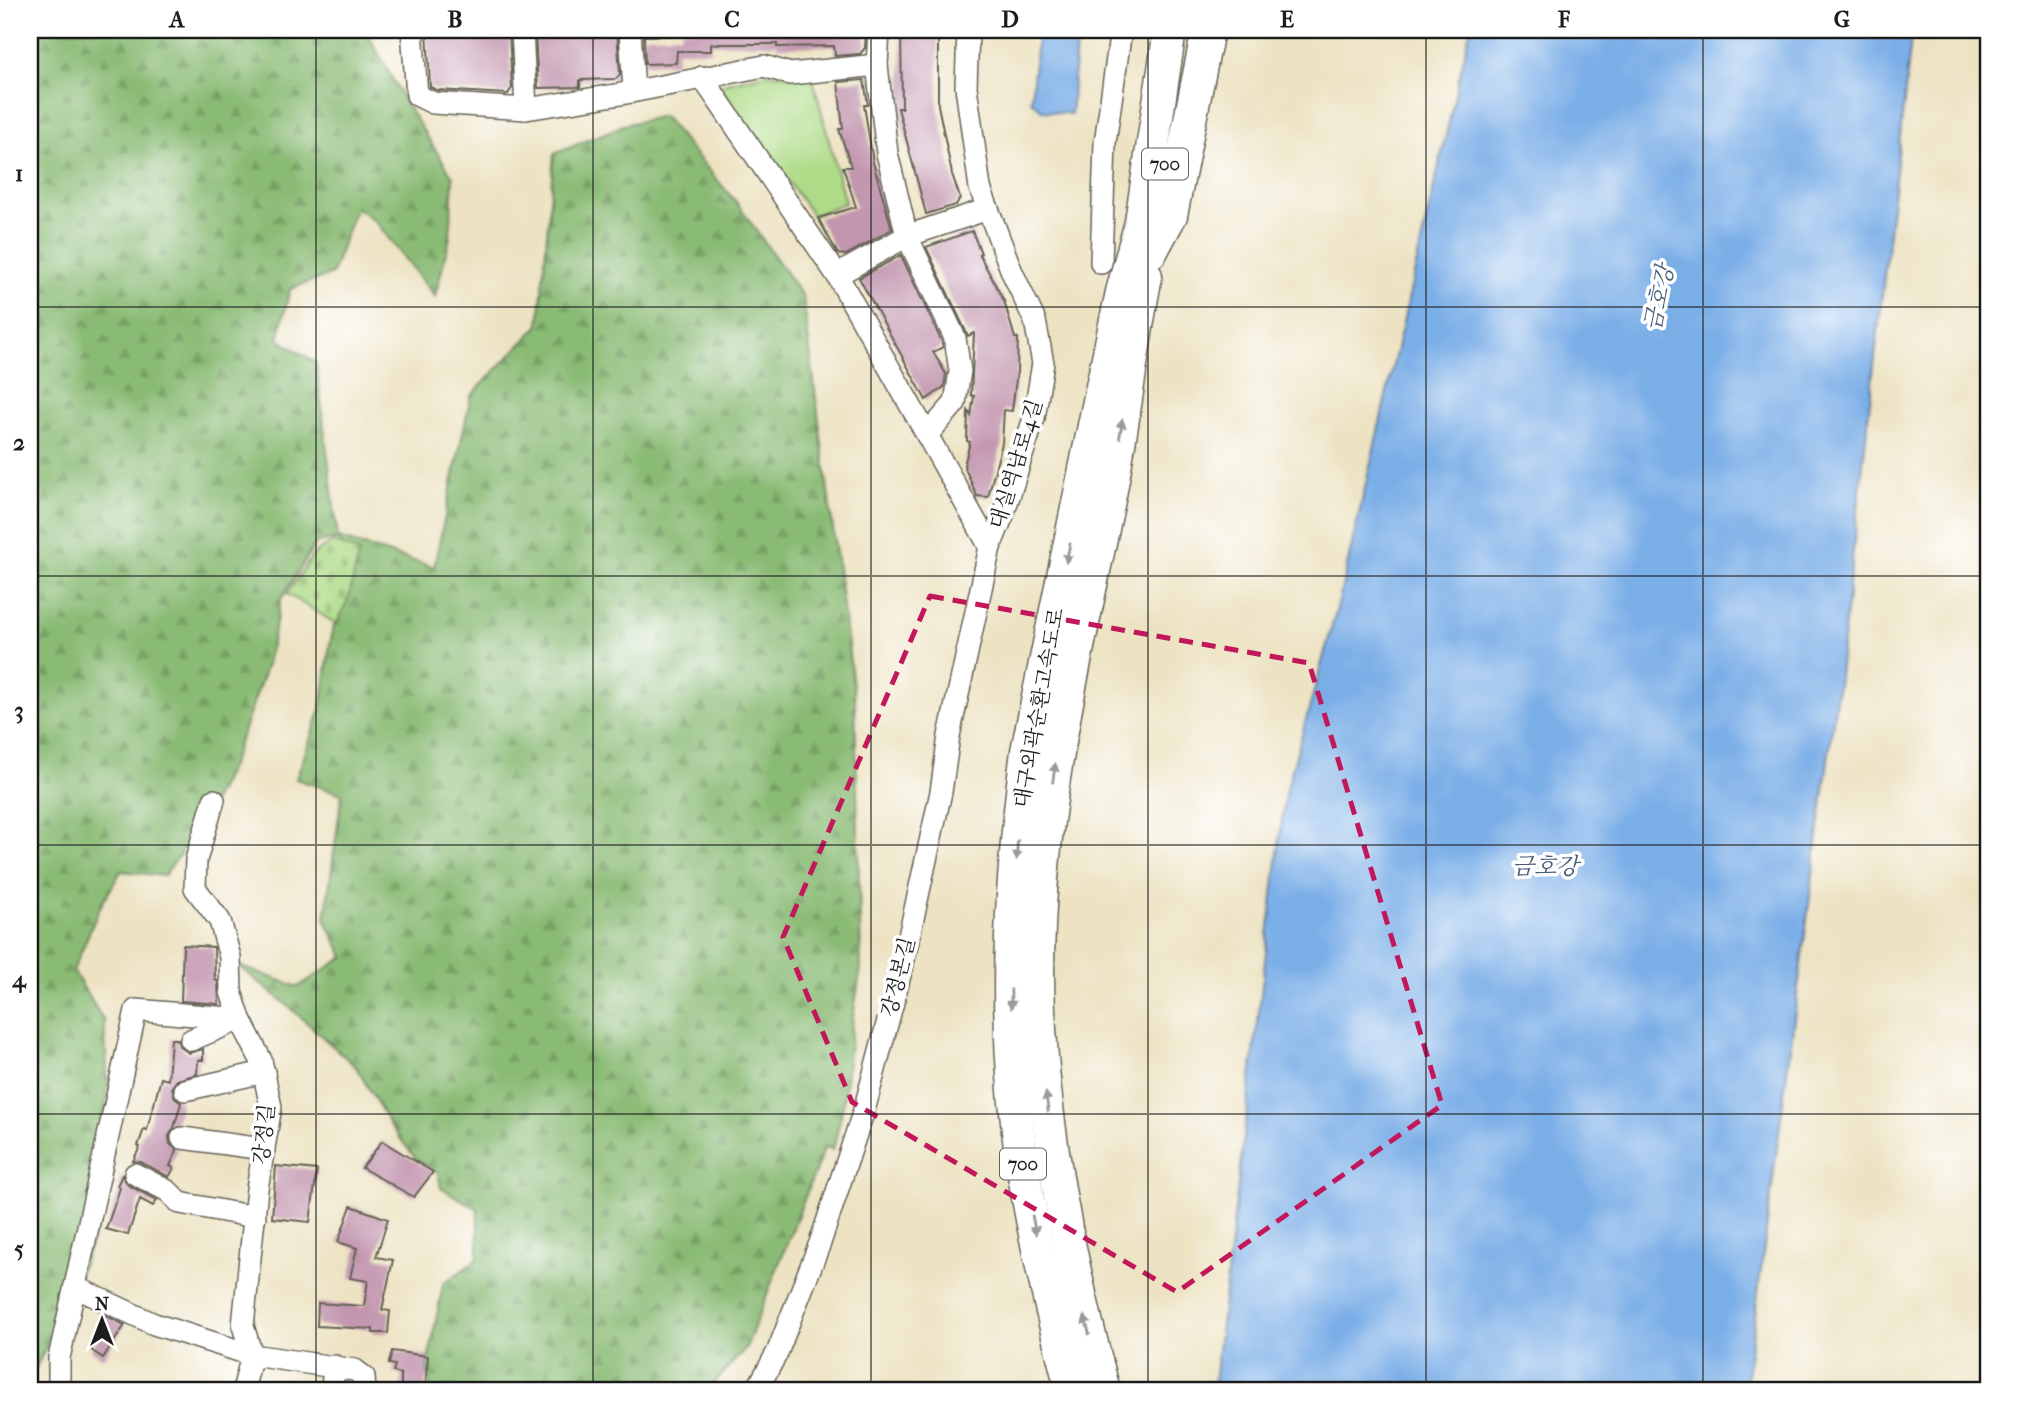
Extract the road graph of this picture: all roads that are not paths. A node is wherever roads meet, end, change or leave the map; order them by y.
1 (412, 30) edge
2 (523, 30) edge
3 (630, 30) edge
4 (879, 30) edge
5 (968, 30) edge
6 (1121, 30) edge
7 (1155, 30) edge
8 (1170, 30) edge
9 (1187, 30) edge
10 (1208, 30) edge
11 (877, 65) junction
12 (702, 77) junction
13 (634, 91) junction
14 (526, 109) junction
15 (988, 209) junction
16 (1141, 222) junction
17 (907, 236) junction
18 (1151, 252) junction
19 (1101, 263) dead end
20 (837, 275) junction
21 (1132, 295) junction
22 (927, 435) junction
23 (990, 547) junction
24 (214, 800) dead end
25 (1026, 935) junction
26 (240, 1019) junction
27 (191, 1040) dead end
28 (264, 1072) junction
29 (185, 1090) dead end
30 (182, 1138) dead end
31 (264, 1149) junction
32 (135, 1174) dead end
33 (254, 1217) junction
34 (75, 1287) junction
35 (252, 1355) junction
36 (335, 1366) junction
37 (59, 1391) edge
38 (243, 1391) edge
39 (331, 1391) edge
40 (365, 1391) edge
41 (756, 1391) edge
42 (1072, 1391) edge
43 (1104, 1391) edge

1 - 14 street
2 - 14 street
3 - 13 street
4 - 11 street
5 - 15 street, 대실역남로4길
6 - 19 street
7 - 16 highway
8 - 16 highway, 대구외곽순환고속도로 / 700
9 - 18 highway, 대구외곽순환고속도로 / 700
10 - 18 highway
11 - 12 street
11 - 17 street
12 - 13 street
12 - 20 street, 대실역남로4길
13 - 14 street
15 - 17 street
15 - 23 street, 대실역남로4길
16 - 21 highway, 대구외곽순환고속도로 / 700
17 - 20 street
17 - 22 street
18 - 21 highway, 대구외곽순환고속도로 / 700
20 - 22 street, 대실역남로4길
21 - 25 highway, 대구외곽순환고속도로 / 700
22 - 23 street, 대실역남로4길
23 - 41 street, 강정본길
24 - 26 street, 강정길
25 -> 42 highway, 대구외곽순환고속도로 / 700
43 -> 25 highway, 대구외곽순환고속도로 / 700
26 - 27 street
26 - 28 street, 강정길
26 - 34 street
28 - 29 street
28 - 31 street, 강정길
30 - 31 street
31 - 33 street, 강정길
32 - 33 street
33 - 35 street, 강정길
34 - 35 street
34 - 37 street
35 - 36 street
35 - 38 street
36 - 39 street
36 - 40 street

